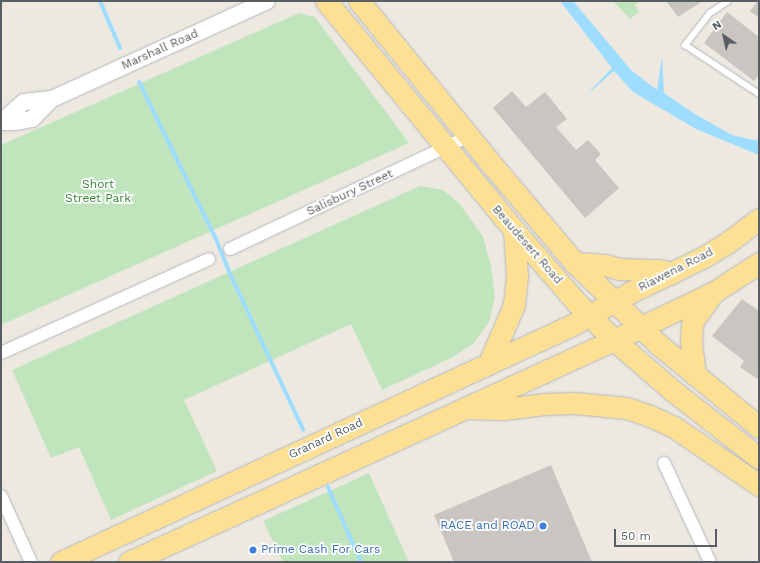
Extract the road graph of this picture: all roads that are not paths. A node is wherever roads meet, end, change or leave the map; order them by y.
1 (267, 1) edge
2 (326, 1) edge
3 (359, 1) edge
4 (728, 1) edge
5 (254, 4) edge
6 (759, 94) edge
7 (1, 122) edge
8 (469, 136) junction
9 (446, 148) junction
10 (759, 219) edge
11 (514, 230) junction
12 (230, 249) dead end
13 (209, 259) dead end
14 (576, 263) junction
15 (759, 264) edge
16 (673, 273) junction
17 (714, 292) junction
18 (614, 302) junction
19 (590, 316) junction
20 (639, 327) junction
21 (614, 340) junction
22 (1, 353) edge
23 (489, 363) junction
24 (695, 375) junction
25 (466, 408) junction
26 (759, 427) edge
27 (759, 458) edge
28 (664, 464) dead end
29 (759, 485) edge
30 (1, 496) edge
31 (31, 562) edge
32 (61, 562) edge
33 (128, 562) edge
34 (710, 562) edge

1 - 5 street, Marshall Road
2 - 9 highway, Beaudesert Road
3 - 8 highway, Beaudesert Road
4 - 6 lane
5 - 7 street, Marshall Road
8 - 9 street, Salisbury Street
8 - 14 highway, Beaudesert Road
9 - 11 highway, Beaudesert Road
9 - 12 street, Salisbury Street
10 - 16 highway, Riawena Road
11 - 19 highway, Beaudesert Road
11 - 23 highway
13 - 22 street
14 - 16 highway
14 - 18 highway, Beaudesert Road
15 - 17 highway
16 - 18 highway, Riawena Road
17 - 20 highway
17 - 24 highway
18 - 19 highway, Riawena Road
18 - 20 highway, Beaudesert Road
19 - 21 highway, Beaudesert Road
19 - 23 highway, Granard Road
20 - 21 highway
20 - 24 highway, Beaudesert Road
21 - 25 highway
21 - 27 highway, Beaudesert Road
23 - 32 highway, Granard Road
24 - 26 highway, Beaudesert Road
25 - 29 highway
25 - 33 highway
28 - 34 street
30 - 31 street

